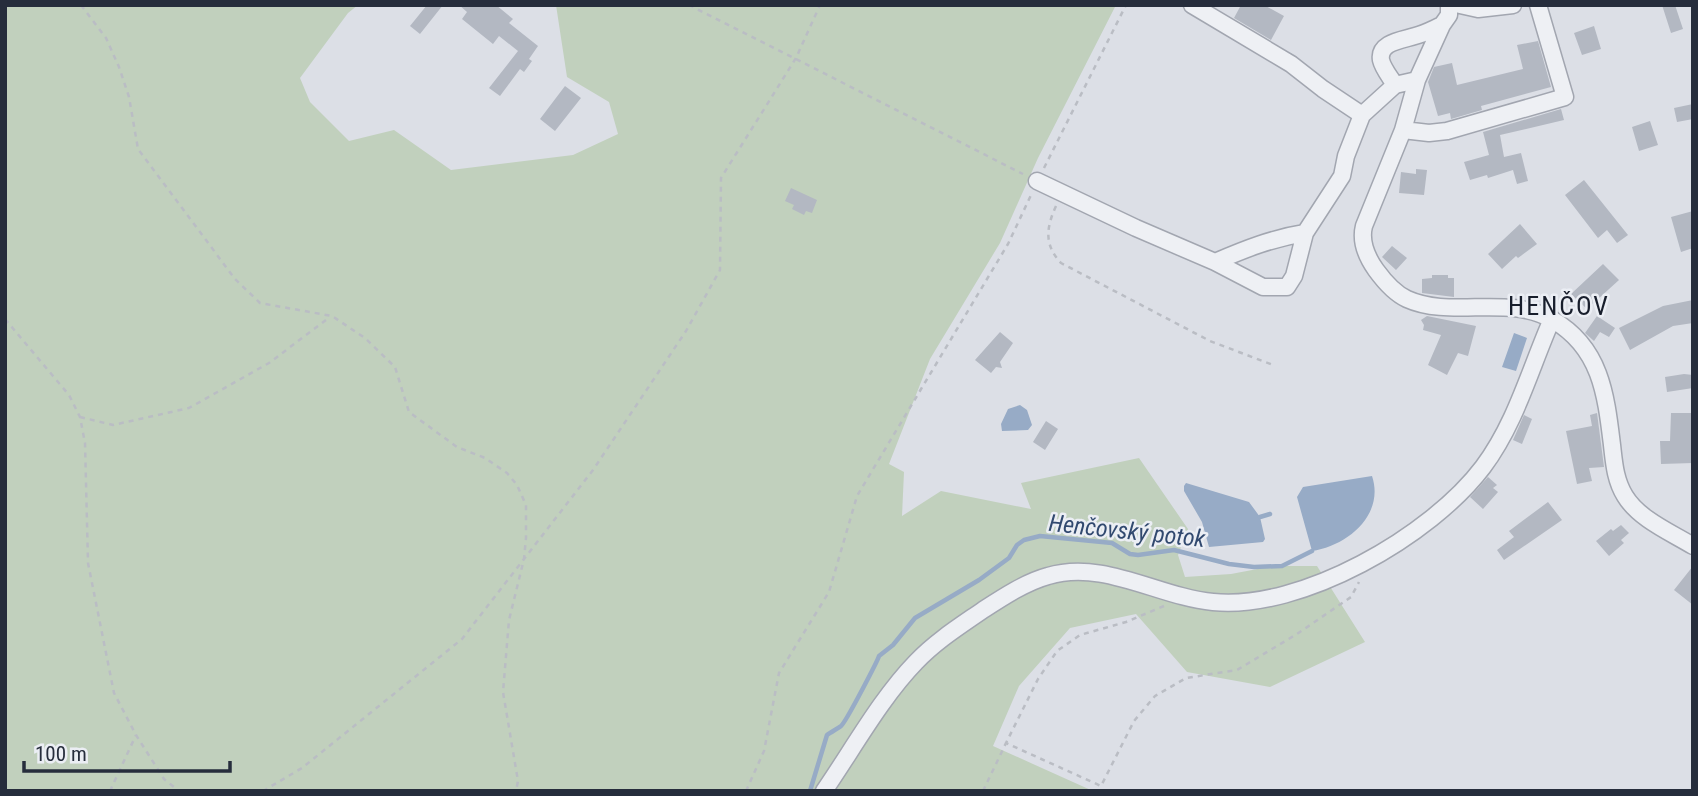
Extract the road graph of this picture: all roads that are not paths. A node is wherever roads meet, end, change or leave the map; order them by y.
1 (1192, 5) edge
2 (1449, 5) edge
3 (1460, 5) edge
4 (1513, 5) edge
5 (1538, 5) edge
6 (1442, 25) junction
7 (1417, 80) junction
8 (1395, 85) junction
9 (1362, 115) junction
10 (1403, 130) junction
11 (1037, 181) road end
12 (1305, 233) junction
13 (1215, 262) junction
14 (1552, 319) junction
15 (1693, 546) edge
16 (824, 791) edge

1 - 9 street
2 - 6 street
3 - 4 street
5 - 10 street
6 - 7 street
6 - 8 street
7 - 8 street
7 - 10 street
8 - 9 street
9 - 12 street
10 - 14 street
11 - 13 street
12 - 13 street
12 - 13 street
14 - 15 street
14 - 16 street

